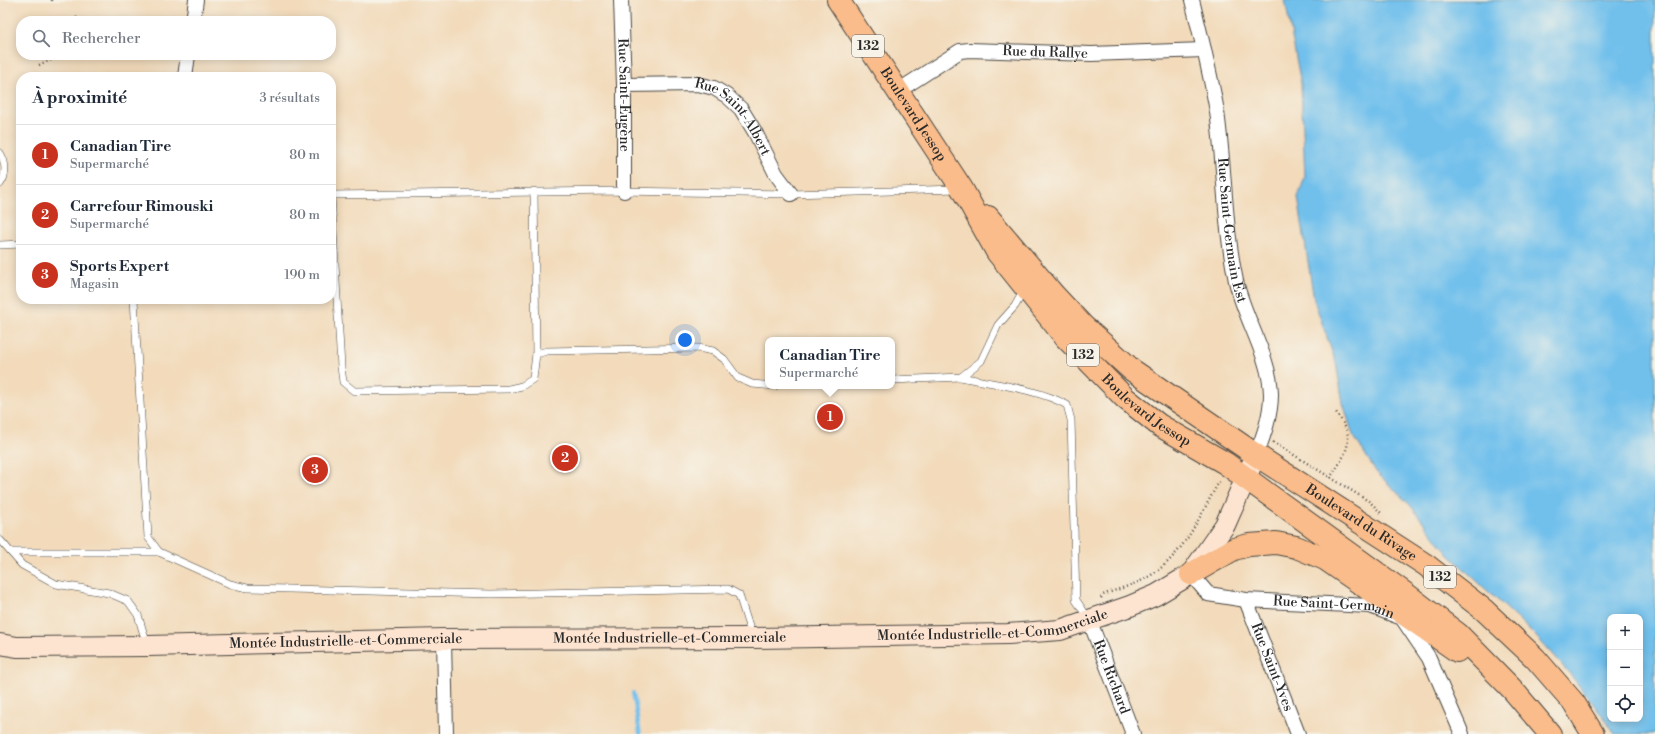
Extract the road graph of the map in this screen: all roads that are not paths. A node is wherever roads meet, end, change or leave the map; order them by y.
1 (196, 0) edge
2 (621, 0) edge
3 (838, 0) edge
4 (1192, 0) edge
5 (194, 16) edge
6 (1204, 50) junction
7 (187, 60) edge
8 (186, 72) edge
9 (624, 84) junction
10 (898, 91) junction
11 (0, 153) edge
12 (0, 184) edge
13 (962, 189) junction
14 (624, 191) junction
15 (534, 192) junction
16 (791, 194) junction
17 (336, 195) edge
18 (16, 244) edge
19 (0, 245) edge
20 (336, 281) edge
21 (1025, 288) junction
22 (134, 304) edge
23 (536, 354) junction
24 (961, 377) junction
25 (895, 380) edge
26 (765, 385) edge
27 (1256, 455) junction
28 (1246, 478) junction
29 (0, 540) edge
30 (11, 552) junction
31 (158, 552) junction
32 (1191, 574) junction
33 (1246, 600) junction
34 (1090, 620) junction
35 (753, 638) junction
36 (444, 639) junction
37 (0, 644) edge
38 (148, 646) junction
39 (1512, 689) junction
40 (446, 734) edge
41 (1133, 734) edge
42 (1298, 734) edge
43 (1462, 734) edge
44 (1550, 734) edge
45 (1593, 734) edge

1 - 5 street
2 - 9 street, Rue Saint-Eugène
3 - 10 main road, Boulevard Jessop / 132
4 - 6 street, Rue Saint-Germain Est
6 - 10 street, Rue du Rallye
6 - 27 street, Rue Saint-Germain Est
7 - 8 street
9 - 14 street, Rue Saint-Eugène
9 - 16 street, Rue Saint-Albert
10 - 13 main road, Boulevard Jessop / 132
11 - 12 lane
13 - 16 lane
13 - 21 main road, Boulevard Jessop / 132
13 - 27 main road, Boulevard Jessop / 132
14 - 15 lane
14 - 16 lane
15 - 17 lane
15 - 23 lane
18 - 19 lane
20 - 23 lane
21 - 24 lane
21 - 28 main road, Boulevard Jessop / 132
22 - 31 lane
23 - 26 lane
24 - 25 lane
24 - 34 lane
27 - 28 main road, Montée Industrielle-et-Commerciale
27 - 45 main road, Boulevard du Rivage / 132
28 - 32 main road, Montée Industrielle-et-Commerciale
28 - 39 main road, Boulevard du Rivage / 132
29 - 30 lane
30 - 31 lane
30 - 38 lane
31 - 35 lane
32 - 33 street, Rue Saint-Germain
32 - 34 main road, Montée Industrielle-et-Commerciale
32 - 39 main road
33 - 42 street, Rue Saint-Yves
33 - 43 street, Rue Saint-Germain
34 - 35 main road, Montée Industrielle-et-Commerciale
34 - 41 street, Rue Richard
35 - 36 main road, Montée Industrielle-et-Commerciale
36 - 38 main road, Montée Industrielle-et-Commerciale
36 - 40 street
37 - 38 main road, Montée Industrielle-et-Commerciale
39 - 44 main road, Boulevard du Rivage / 132

